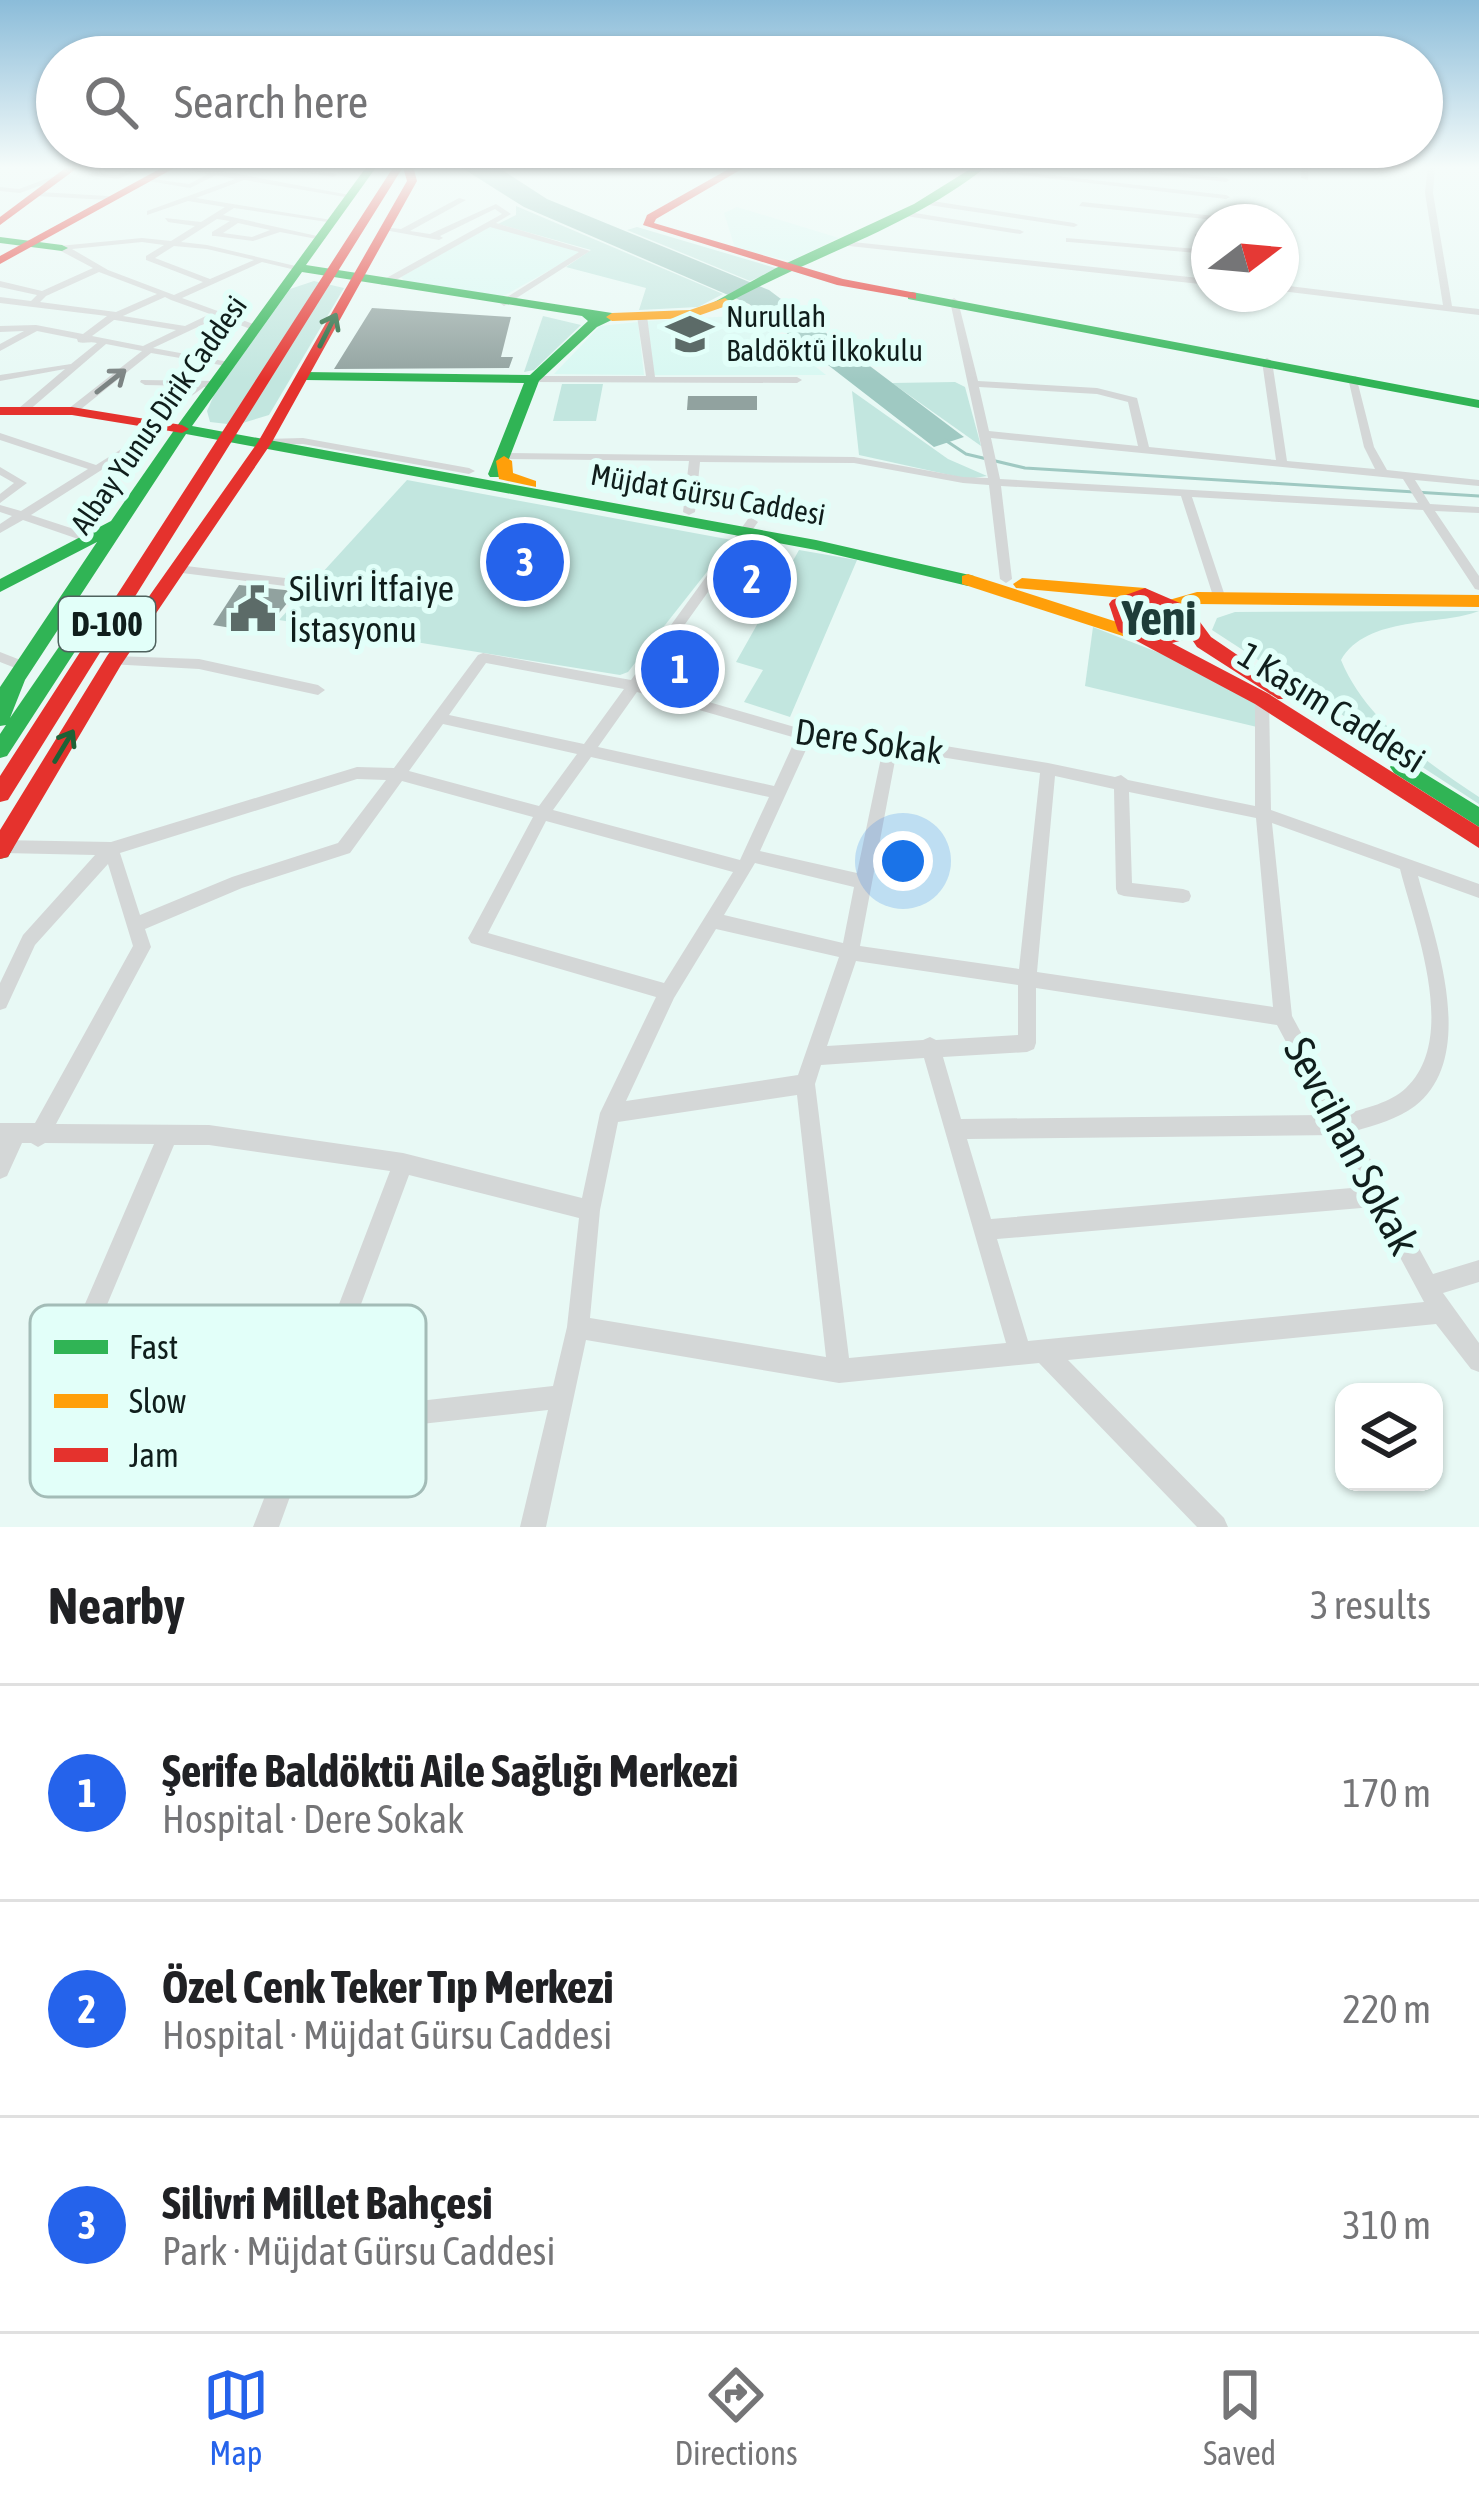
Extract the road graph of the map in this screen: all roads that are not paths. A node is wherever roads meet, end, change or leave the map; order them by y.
1 (46, 237) edge
2 (181, 237) edge
3 (325, 237) edge
4 (334, 237) edge
5 (340, 237) edge
6 (387, 237) edge
7 (432, 237) edge
8 (466, 237) edge
9 (537, 237) edge
10 (688, 237) edge
11 (856, 237) edge
12 (1436, 237) edge
13 (0, 240) edge
14 (1069, 240) joint
15 (458, 242) junction
16 (37, 243) junction
17 (173, 243) junction
18 (843, 243) junction
19 (62, 248) junction
20 (1191, 250) edge
21 (0, 261) edge
22 (259, 261) junction
23 (314, 266) junction
24 (789, 268) junction
25 (98, 269) junction
26 (1058, 270) junction
27 (356, 277) junction
28 (1191, 281) edge
29 (209, 282) junction
30 (384, 283) junction
31 (0, 284) edge
32 (286, 288) junction
33 (1299, 290) edge
34 (43, 294) junction
35 (168, 296) junction
36 (0, 300) edge
37 (954, 301) junction
38 (504, 303) junction
39 (33, 304) junction
40 (1448, 310) junction
41 (1479, 312) edge
42 (217, 315) junction
43 (115, 316) junction
44 (642, 316) junction
45 (598, 318) junction
46 (36, 328) junction
47 (256, 328) junction
48 (0, 329) edge
49 (186, 329) junction
50 (81, 340) junction
51 (101, 344) junction
52 (145, 350) junction
53 (4, 354) edge
54 (1267, 361) junction
55 (229, 364) junction
56 (72, 365) junction
57 (305, 376) junction
58 (0, 378) edge
59 (1353, 378) junction
60 (533, 379) junction
61 (651, 380) junction
62 (797, 380) dead end
63 (146, 382) dead end
64 (972, 384) junction
65 (206, 390) junction
66 (288, 404) junction
67 (1479, 404) edge
68 (73, 411) junction
69 (9, 412) edge
70 (166, 426) junction
71 (986, 434) junction
72 (6, 437) edge
73 (0, 448) edge
74 (1144, 450) junction
75 (259, 451) junction
76 (205, 454) junction
77 (163, 456) junction
78 (506, 458) junction
79 (695, 458) junction
80 (1282, 464) junction
81 (98, 469) junction
82 (0, 470) edge
83 (469, 471) dead end
84 (1383, 474) junction
85 (994, 476) junction
86 (1407, 477) junction
87 (1479, 483) edge
88 (503, 487) junction
89 (1186, 495) junction
90 (0, 504) edge
91 (1424, 506) junction
92 (1479, 510) edge
93 (689, 512) junction
94 (23, 516) junction
95 (117, 525) junction
96 (749, 528) junction
97 (0, 529) edge
98 (86, 537) junction
99 (178, 569) junction
100 (1006, 579) junction
101 (285, 582) dead end
102 (0, 586) edge
103 (1479, 586) edge
104 (1145, 594) junction
105 (1220, 599) junction
106 (1479, 601) edge
107 (1182, 612) junction
108 (1141, 636) junction
109 (0, 657) edge
110 (115, 661) junction
111 (19, 673) junction
112 (631, 685) junction
113 (318, 690) dead end
114 (1262, 699) junction
115 (0, 703) edge
116 (439, 718) junction
117 (0, 719) edge
118 (805, 736) junction
119 (891, 743) junction
120 (586, 749) junction
121 (0, 750) edge
122 (1048, 769) junction
123 (398, 774) junction
124 (1121, 782) junction
125 (0, 794) edge
126 (778, 794) junction
127 (543, 812) junction
128 (1265, 814) junction
129 (1479, 818) edge
130 (1479, 839) edge
131 (1, 849) edge
132 (111, 850) junction
133 (747, 861) junction
134 (1407, 866) junction
135 (864, 881) junction
136 (1477, 889) edge
137 (1183, 896) dead end
138 (716, 921) junction
139 (135, 925) junction
140 (850, 952) junction
141 (1027, 980) junction
142 (668, 992) junction
143 (0, 1002) edge
144 (1283, 1017) junction
145 (930, 1046) junction
146 (814, 1056) junction
147 (805, 1084) junction
148 (610, 1113) junction
149 (1341, 1125) junction
150 (954, 1129) junction
151 (8, 1134) edge
152 (168, 1136) junction
153 (38, 1137) junction
154 (403, 1162) junction
155 (0, 1169) edge
156 (1378, 1196) junction
157 (590, 1210) junction
158 (984, 1230) junction
159 (1479, 1271) edge
160 (1427, 1287) junction
161 (96, 1305) edge
162 (349, 1305) edge
163 (1441, 1312) junction
164 (578, 1327) junction
165 (1031, 1352) junction
166 (1479, 1361) edge
167 (839, 1371) junction
168 (559, 1396) junction
169 (426, 1411) edge
170 (277, 1497) edge
171 (1204, 1522) edge
172 (266, 1527) edge
173 (533, 1527) edge

1 - 16 main road
2 - 17 street
3 - 23 main road, Albay Yunus Dirik Caddesi
4 - 23 main road, D-100
5 - 23 main road, D-100
6 - 27 main road
7 - 15 street
8 - 15 street
9 - 38 street
10 - 24 main road
11 - 18 main road
12 - 40 street
13 - 16 main road
14 - 20 street
14 - 26 street
15 - 30 street
16 - 19 main road
16 - 21 main road
17 - 19 street
17 - 22 street
17 - 29 street
18 - 24 main road
18 - 26 street
19 - 25 street
22 - 23 street
22 - 29 street
23 - 27 main road
23 - 32 main road, Albay Yunus Dirik Caddesi
23 - 76 main road, D-100
24 - 37 main road
24 - 44 main road
25 - 34 street
25 - 35 street
26 - 28 street
27 - 30 main road
27 - 32 main road
57 -> 27 main road
29 - 35 street
30 - 38 main road
31 - 34 street
32 - 47 main road, Albay Yunus Dirik Caddesi
33 - 40 street
34 - 39 street
35 - 42 street
35 - 43 street
36 - 39 street
37 - 54 main road
37 - 64 street
38 - 45 main road
39 - 43 street
40 - 41 street
42 - 47 street
42 - 49 street
43 - 49 street
43 - 50 street
44 - 45 main road
44 - 61 street
45 - 60 main road
46 - 48 street
46 - 50 street
46 - 53 street
47 - 55 main road, Albay Yunus Dirik Caddesi
49 - 52 street
50 - 51 street
51 - 52 street
51 - 56 street
52 - 55 street
68 -> 52 street
54 - 59 main road
54 - 80 street
55 - 65 main road, Albay Yunus Dirik Caddesi
56 - 58 street
56 - 69 street
57 - 60 main road
57 - 66 main road
59 - 67 main road
59 - 84 street
60 - 61 street
60 - 78 main road
61 - 62 street
63 - 65 street
64 - 71 street
64 - 74 street
65 - 66 main road
65 - 70 main road, Albay Yunus Dirik Caddesi
65 - 70 street
66 - 75 main road
68 - 69 main road
68 - 70 main road
70 - 75 main road
70 - 77 main road, Albay Yunus Dirik Caddesi
70 - 81 street
71 - 74 street
71 - 85 street
72 - 73 street
72 - 81 street
74 - 80 street
75 - 77 main road
75 - 83 street
75 - 88 main road, Müjdat Gürsu Caddesi
75 - 99 main road
76 - 121 main road, D-100
76 - 125 main road, D-100
77 - 95 main road, Albay Yunus Dirik Caddesi
78 - 79 street
78 - 88 main road
78 - 93 main road, Müjdat Gürsu Caddesi
79 - 85 street
79 - 93 street
80 - 84 street
81 - 94 street
82 - 90 street
84 - 86 street
85 - 89 street
85 - 100 street
86 - 87 street
86 - 91 street
88 - 96 main road, Müjdat Gürsu Caddesi
89 - 91 street
89 - 105 street
90 - 94 street
91 - 92 street
91 - 103 street
93 - 96 main road, Müjdat Gürsu Caddesi
94 - 97 street
94 - 98 street
95 - 98 main road
95 - 111 main road, Albay Yunus Dirik Caddesi
96 - 100 main road, Müjdat Gürsu Caddesi
96 - 108 main road, Müjdat Gürsu Caddesi
96 - 112 street
98 - 102 main road
99 - 101 street
99 - 110 main road
100 - 104 main road, Müjdat Gürsu Caddesi
104 - 107 main road, Müjdat Gürsu Caddesi
104 - 108 main road
105 - 106 main road
105 - 107 main road
107 - 108 main road
107 - 129 main road, 1 Kasım Caddesi
108 - 114 main road, 1 Kasım Caddesi
109 - 111 street
110 - 113 street
131 -> 110 main road
111 - 115 main road, Albay Yunus Dirik Caddesi
111 - 117 main road
112 - 116 street, Dere Sokak
112 - 118 street, Dere Sokak
112 - 120 street
114 - 128 street, Sevcihan Sokak
114 - 130 main road, 1 Kasım Caddesi
116 - 120 street
116 - 123 street, Dere Sokak
118 - 119 street, Dere Sokak
118 - 126 street
119 - 122 street, Dere Sokak
119 - 135 street
120 - 126 street
120 - 127 street
122 - 124 street, Dere Sokak
122 - 141 street
123 - 127 street
123 - 132 street
123 - 139 street, Dere Sokak
124 - 128 street, Dere Sokak
124 - 137 street
126 - 133 street
127 - 133 street
127 - 142 street
128 - 134 street, Dere Sokak
128 - 144 street, Sevcihan Sokak
131 - 132 street
132 - 139 street
132 - 143 street
133 - 135 street
133 - 138 street
134 - 136 street, Dere Sokak
134 - 149 street
135 - 140 street
138 - 140 street
138 - 142 street
139 - 153 street
140 - 141 street
140 - 146 street
141 - 144 street
141 - 145 street
142 - 148 street
144 - 149 street, Sevcihan Sokak
145 - 146 street
145 - 150 street
146 - 147 street
147 - 148 street
147 - 167 street
148 - 157 street
149 - 150 street
149 - 156 street, Sevcihan Sokak
150 - 158 street
151 - 153 street
151 - 155 street
152 - 153 street
152 - 154 street
152 - 161 street
154 - 157 street
154 - 162 street
156 - 158 street
156 - 160 street, Sevcihan Sokak
157 - 164 street
158 - 165 street
159 - 160 street
160 - 163 street, Sevcihan Sokak
163 - 165 street
163 - 166 street, Sevcihan Sokak
164 - 167 street
164 - 168 street
165 - 167 street
165 - 171 street
168 - 169 street
168 - 173 street
170 - 172 street

